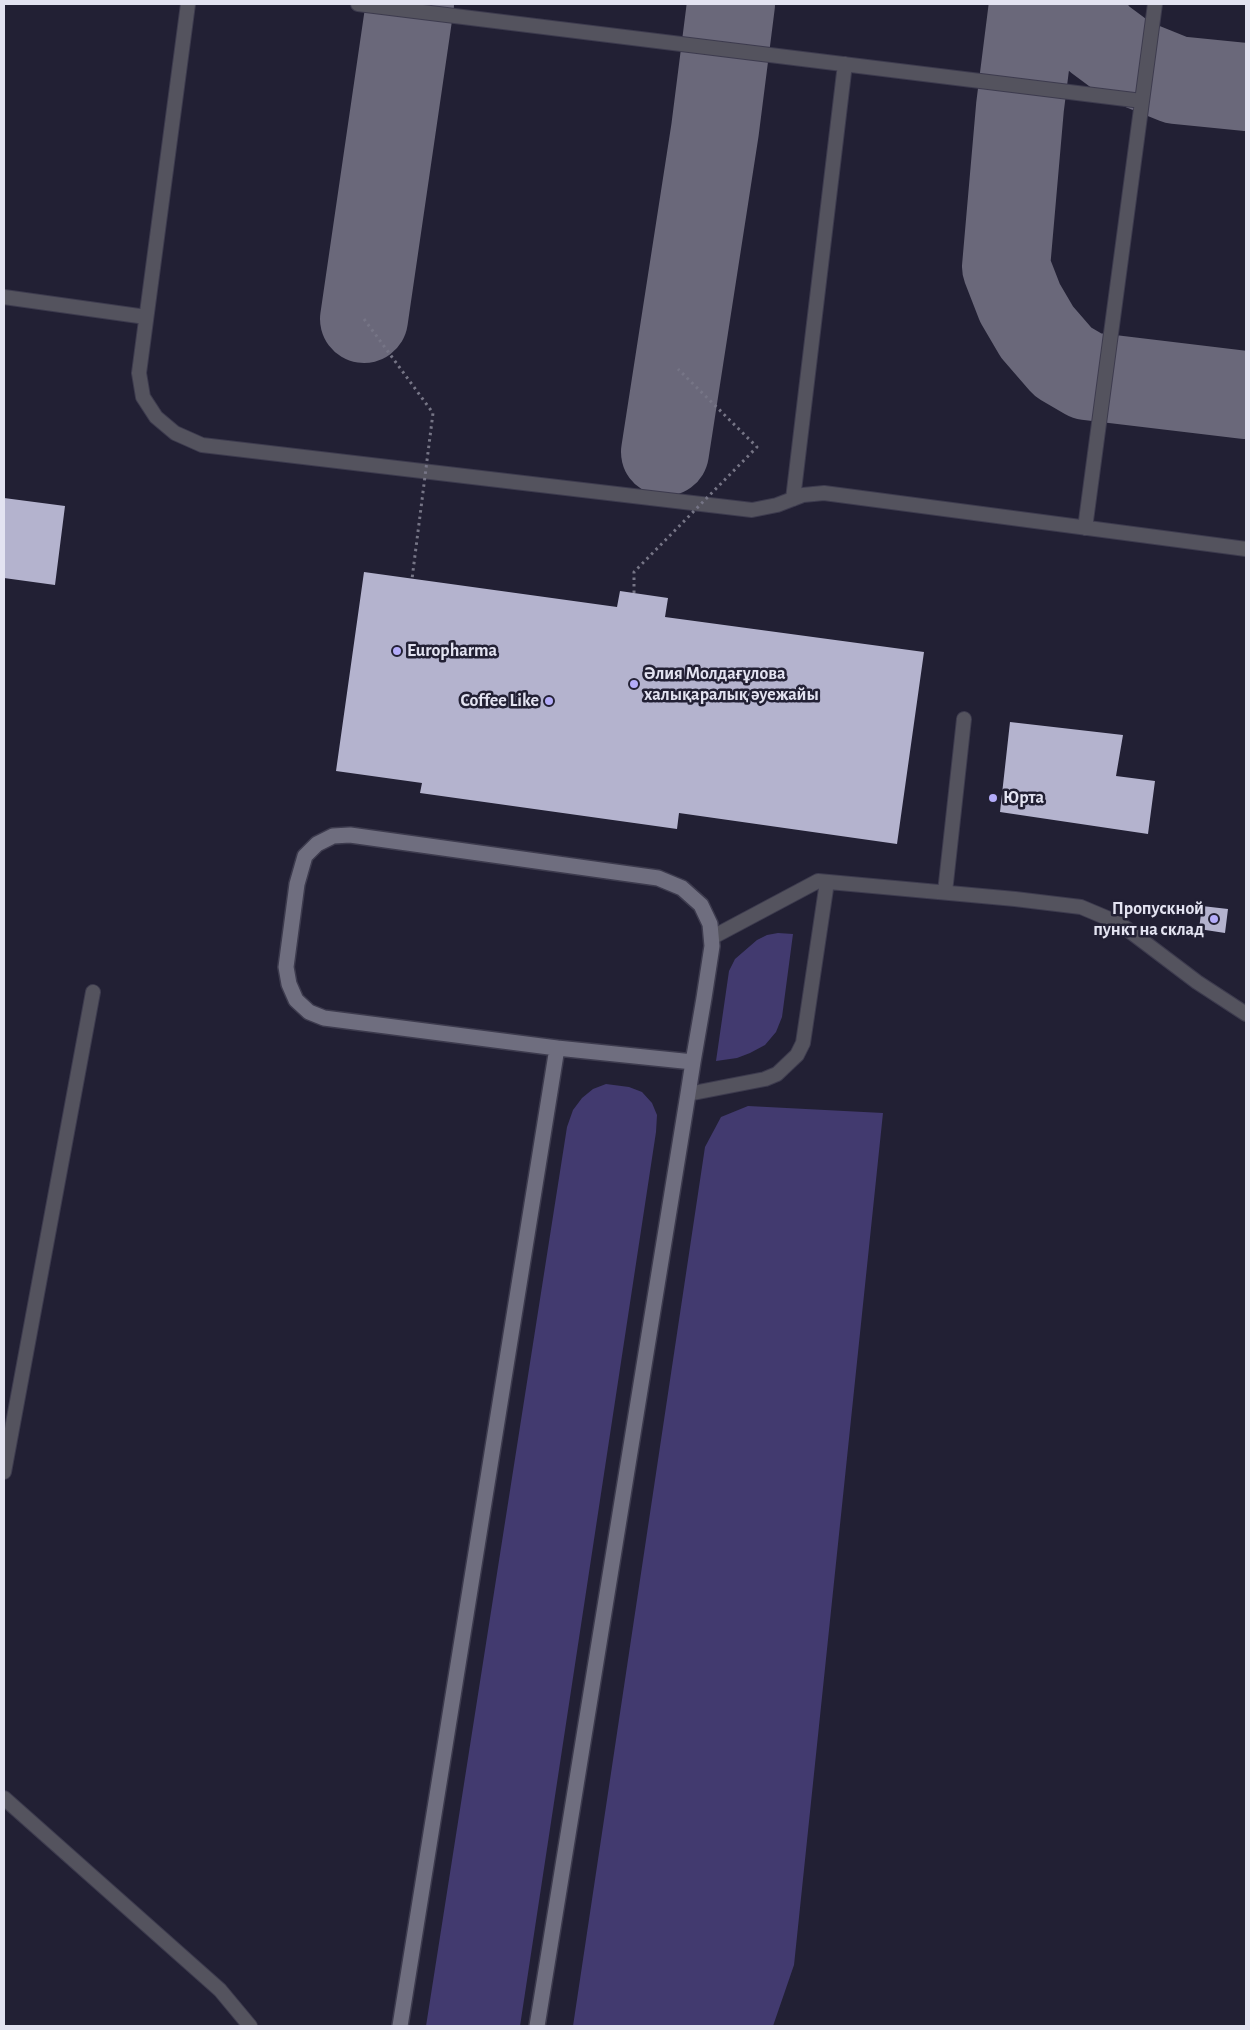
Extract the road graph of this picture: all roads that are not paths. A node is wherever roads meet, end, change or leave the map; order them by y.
1 (188, 4) edge
2 (358, 4) edge
3 (1155, 4) edge
4 (845, 64) junction
5 (1142, 100) junction
6 (4, 297) edge
7 (146, 317) junction
8 (793, 499) junction
9 (1085, 528) junction
10 (1246, 549) edge
11 (964, 719) dead end
12 (827, 882) junction
13 (945, 892) junction
14 (711, 938) junction
15 (93, 992) dead end
16 (1246, 1014) edge
17 (557, 1048) junction
18 (693, 1062) junction
19 (688, 1094) junction
20 (4, 1472) edge
21 (4, 1798) edge
22 (250, 2026) edge
23 (400, 2026) edge
24 (537, 2026) edge

1 - 7 lane
2 - 4 lane
3 - 5 lane
4 - 5 lane
4 - 8 lane
5 - 9 lane
6 - 7 lane
7 - 8 lane
8 - 9 lane
9 - 10 lane
11 - 13 lane
12 - 13 lane
12 - 14 lane
12 - 19 lane
13 - 16 lane
14 - 17 main road
14 - 18 main road
15 - 20 lane
17 - 18 main road
17 - 23 main road
18 - 19 main road
19 - 24 main road
21 - 22 lane

